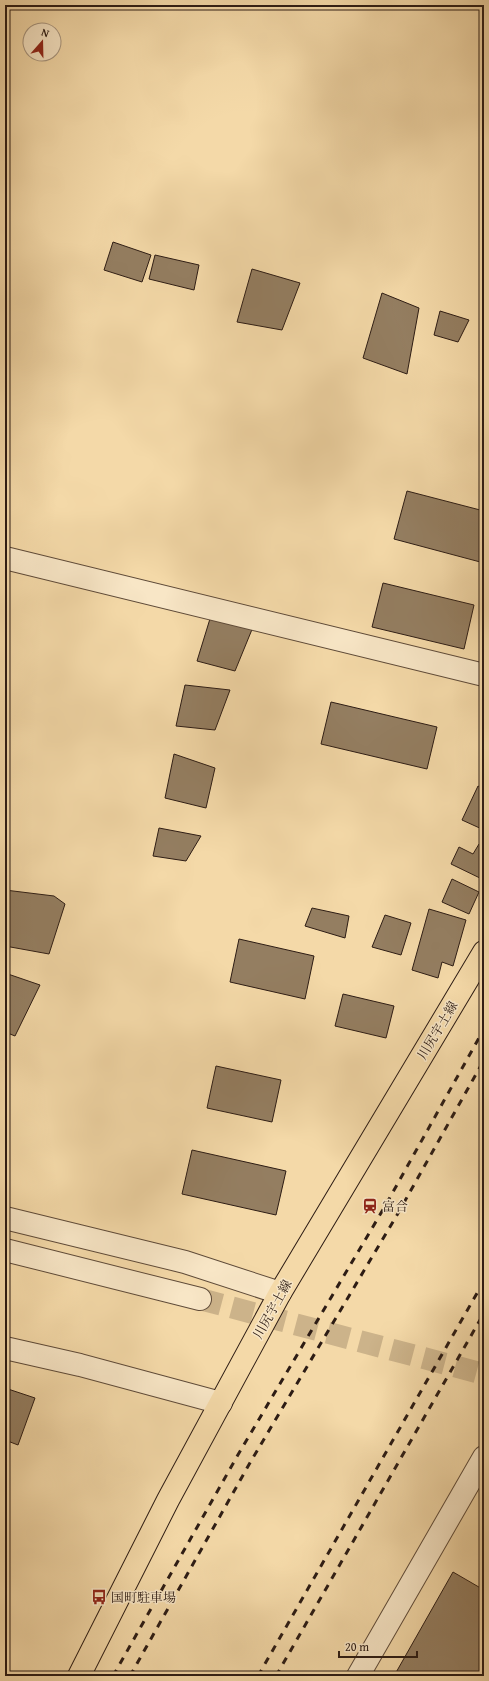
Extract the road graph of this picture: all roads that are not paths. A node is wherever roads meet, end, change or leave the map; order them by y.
1 (5, 558) edge
2 (484, 675) edge
3 (484, 952) edge
4 (5, 1218) edge
5 (5, 1250) edge
6 (280, 1293) junction
7 (200, 1299) tunnel mouth
8 (5, 1348) edge
9 (221, 1403) junction
10 (484, 1457) edge
11 (79, 1676) edge
12 (358, 1676) edge

1 - 2 street
3 - 6 main road, 川尻宇土線
4 - 6 street
5 - 7 street
6 - 9 main road, 川尻宇土線
8 - 9 street
9 - 11 main road, 川尻宇土線
10 - 12 street

